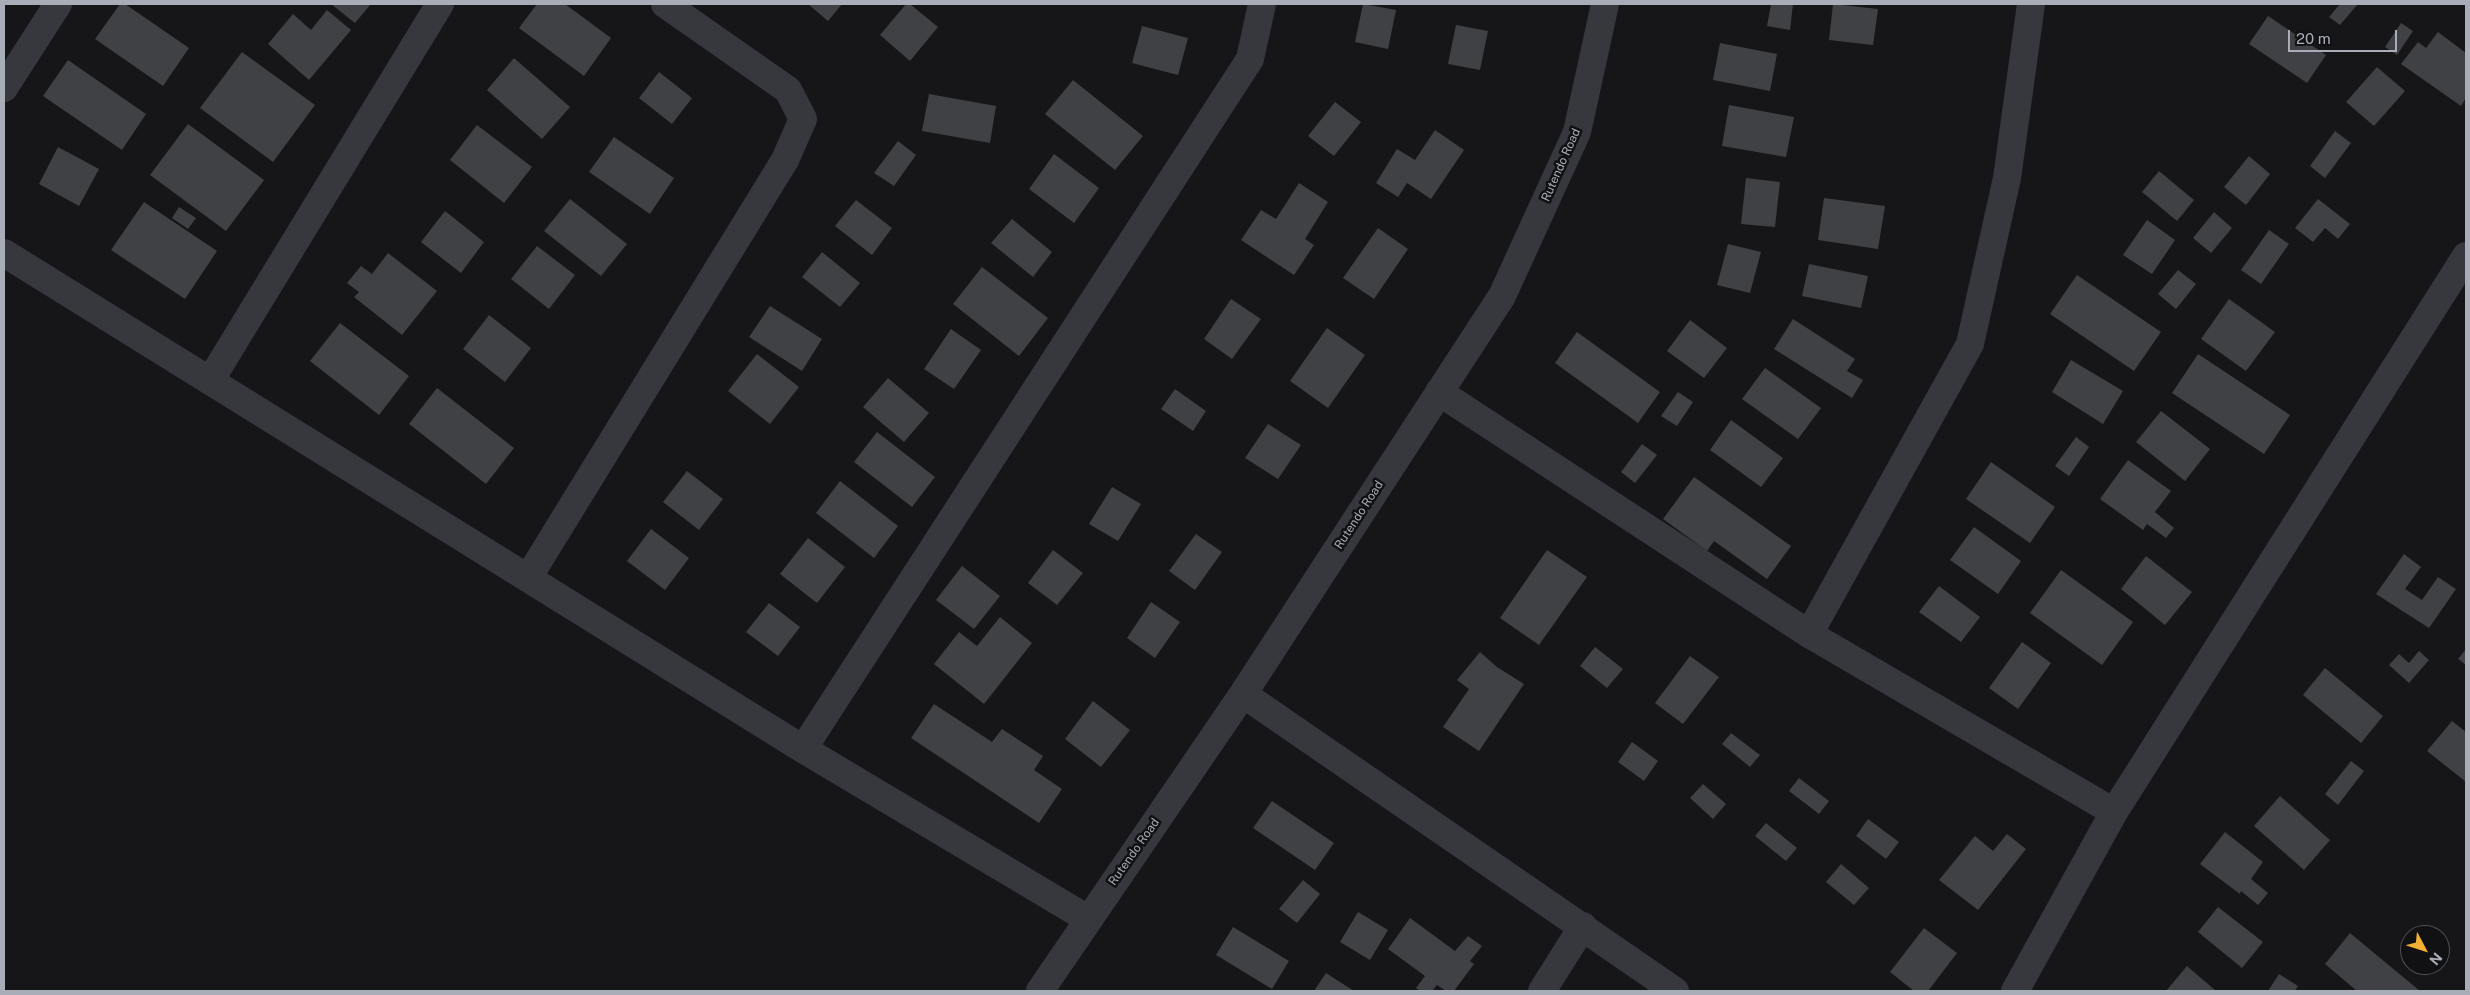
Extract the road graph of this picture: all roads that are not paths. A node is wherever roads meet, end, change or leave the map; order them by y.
1 (58, 4) edge
2 (440, 4) edge
3 (665, 4) edge
4 (1262, 4) edge
5 (1605, 4) edge
6 (2032, 4) edge
7 (4, 88) edge
8 (4, 253) edge
9 (2466, 256) edge
10 (210, 381) junction
11 (1439, 392) junction
12 (528, 578) junction
13 (1809, 634) junction
14 (1243, 694) junction
15 (803, 749) junction
16 (2114, 812) junction
17 (1088, 919) junction
18 (1583, 926) junction
19 (1040, 991) edge
20 (1542, 991) edge
21 (1675, 991) edge
22 (2015, 991) edge

1 - 7 street
2 - 10 street
3 - 12 street
4 - 15 street
5 - 11 street, Rutendo Road
6 - 13 street
8 - 10 street
9 - 16 street
10 - 12 street
11 - 13 street
11 - 14 street, Rutendo Road
12 - 15 street
13 - 16 street
14 - 17 street, Rutendo Road
14 - 18 street
15 - 17 street
16 - 22 street
17 - 19 street, Rutendo Road
18 - 20 street
18 - 21 street

